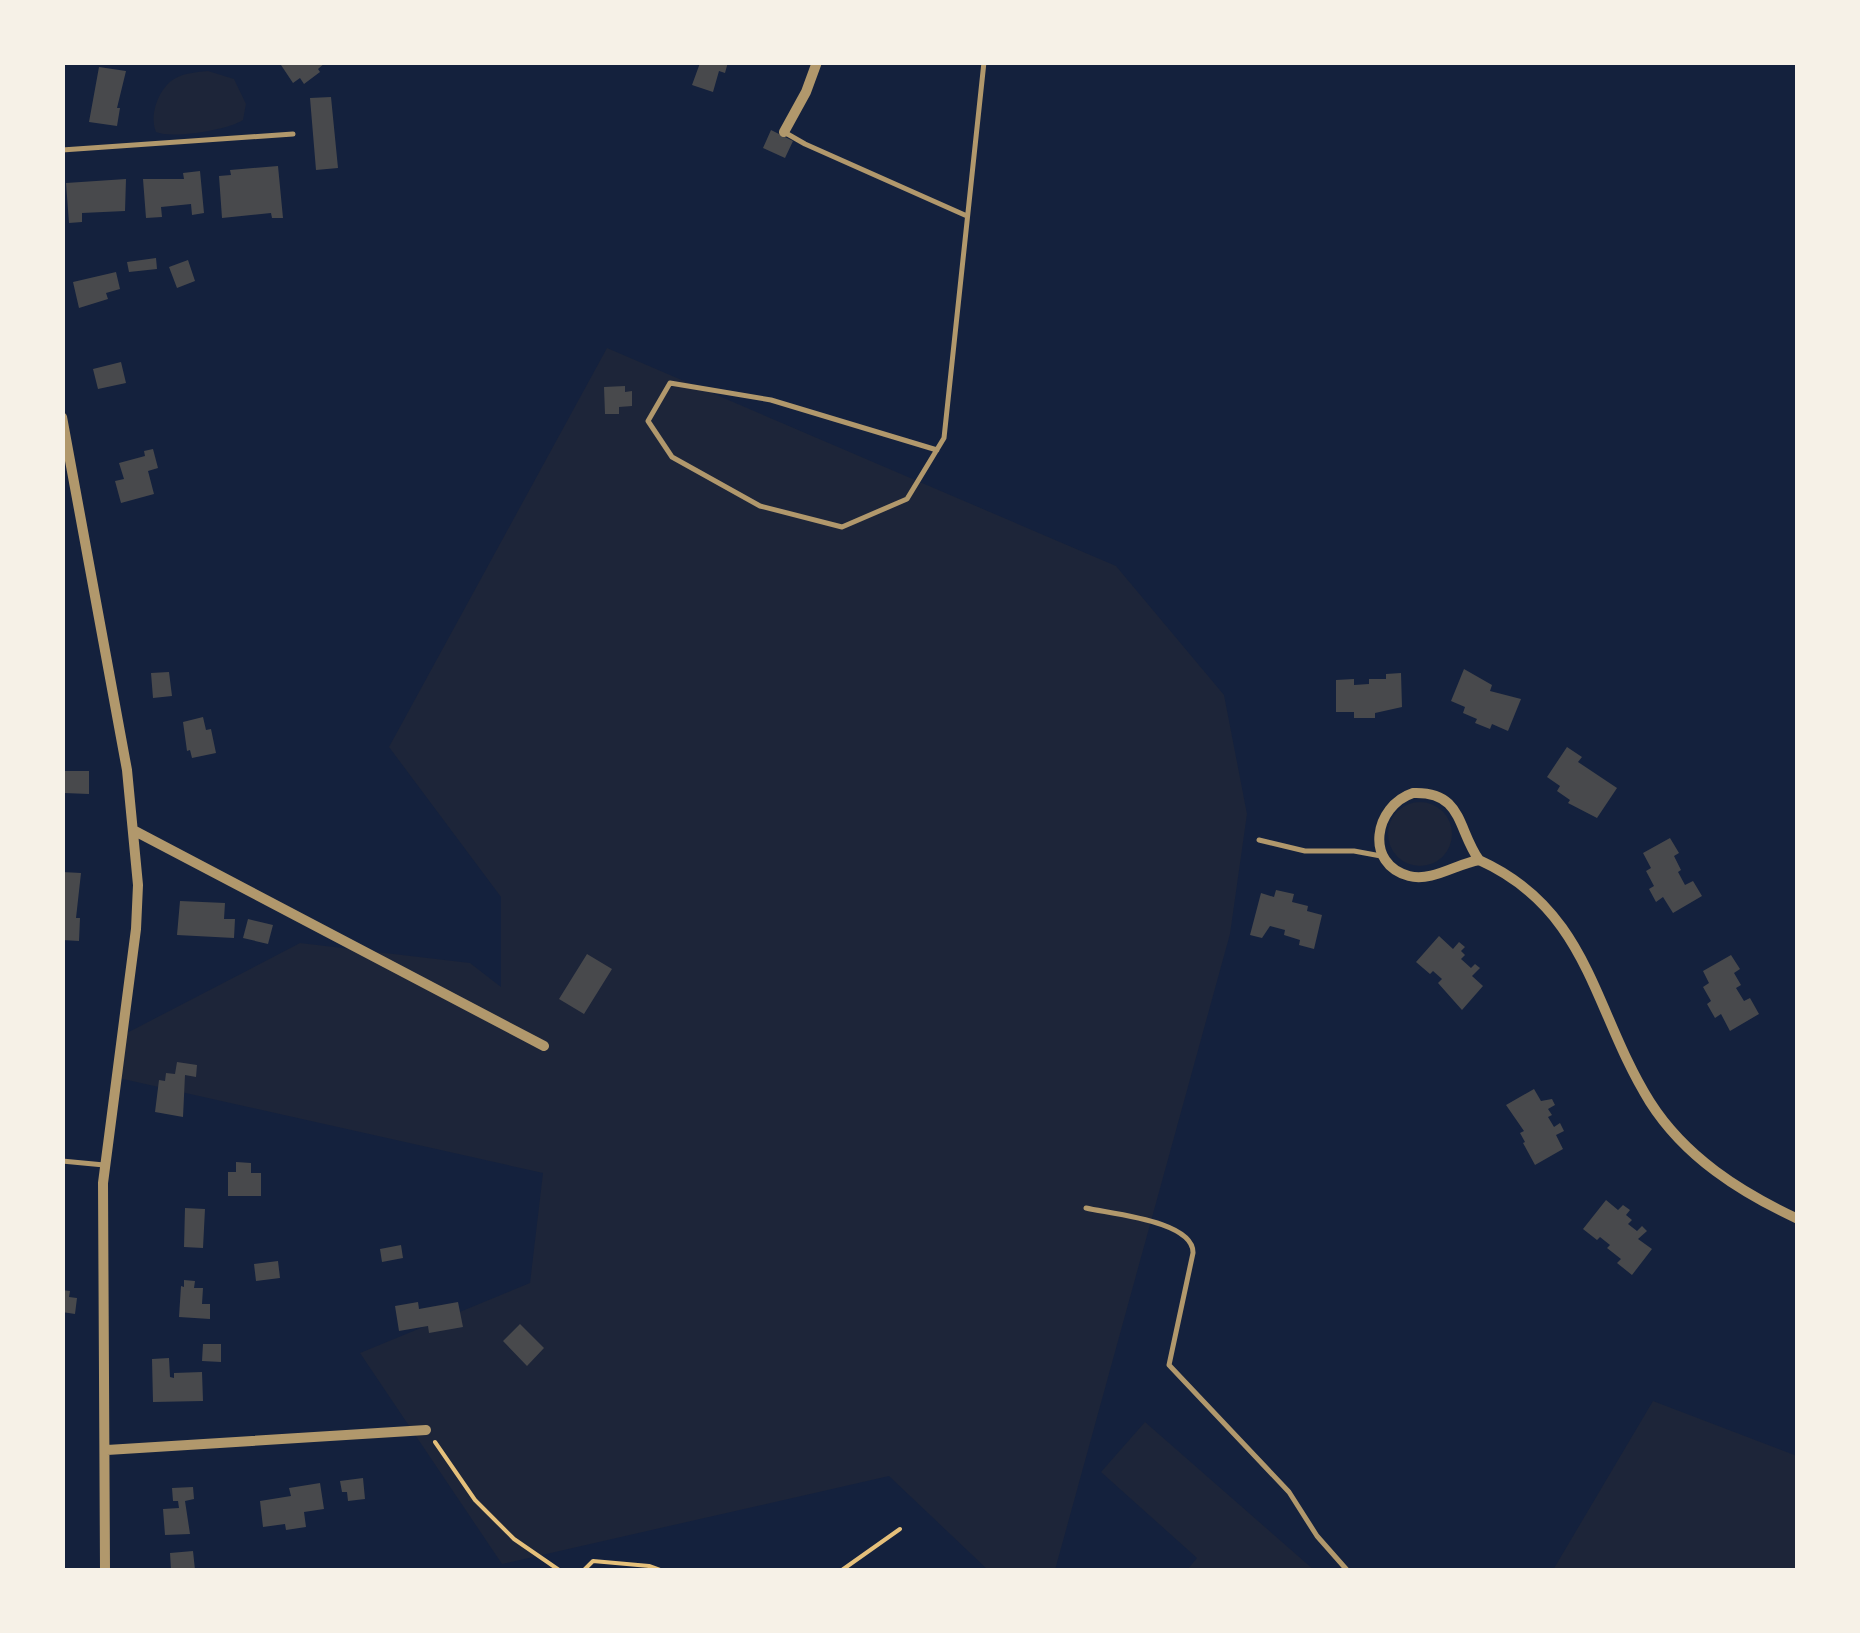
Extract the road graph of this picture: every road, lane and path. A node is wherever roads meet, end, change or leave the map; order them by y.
1 (817, 62) edge
2 (984, 62) edge
3 (784, 132) joint
4 (293, 134) dead end
5 (62, 150) edge
6 (968, 216) junction
7 (62, 418) edge
8 (936, 450) junction
9 (133, 830) junction
10 (1259, 840) dead end
11 (1384, 856) junction
12 (1479, 860) junction
13 (544, 1046) dead end
14 (62, 1161) edge
15 (104, 1165) junction
16 (1086, 1208) dead end
17 (1798, 1218) edge
18 (426, 1430) joint
19 (106, 1450) junction
20 (900, 1529) dead end
21 (105, 1570) edge
22 (558, 1570) edge
23 (584, 1570) edge
24 (660, 1570) edge
25 (842, 1570) edge
26 (1347, 1570) edge

1 - 3 street
2 - 6 lane
3 - 6 lane
4 - 5 lane
6 - 8 lane
7 - 9 street
8 - 8 lane
9 - 13 street
9 - 15 street
10 - 11 lane
11 - 12 street
11 - 12 street
12 - 17 street
14 - 15 lane
15 - 19 street
16 - 26 lane
18 - 19 street
18 - 22 path
19 - 21 street
20 - 25 path
23 - 24 path

